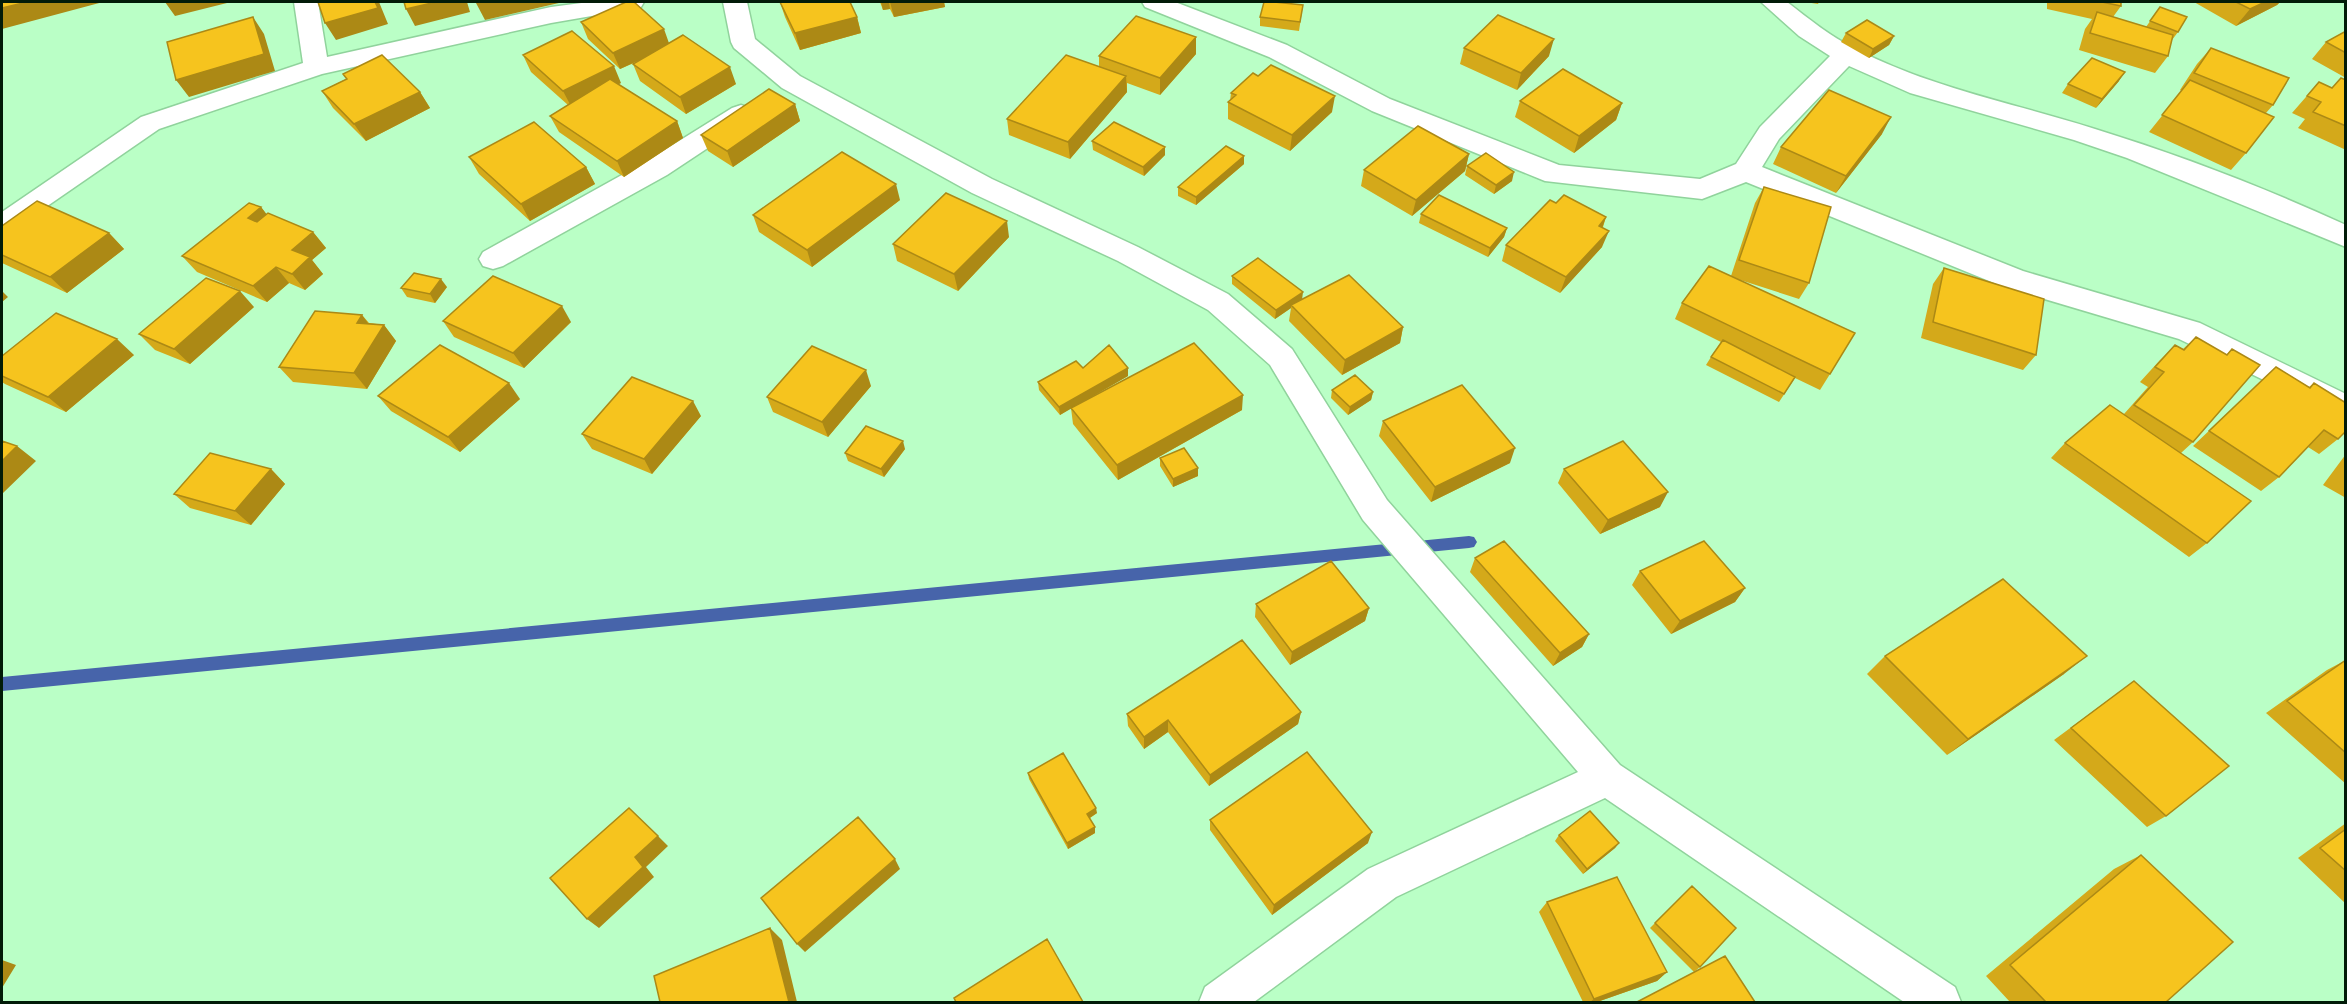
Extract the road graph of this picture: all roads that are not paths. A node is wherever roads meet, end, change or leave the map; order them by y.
1 (306, 2) edge
2 (632, 2) edge
3 (735, 2) edge
4 (1154, 2) edge
5 (1773, 2) edge
6 (1845, 55) junction
7 (316, 67) junction
8 (775, 93) junction
9 (1746, 171) junction
10 (2, 226) edge
11 (2346, 237) edge
12 (493, 259) dead end
13 (2346, 408) edge
14 (1607, 778) junction
15 (1220, 1002) edge
16 (1940, 1002) edge

1 - 7 street
2 - 7 street
3 - 8 street
4 - 9 street
5 - 6 street
6 - 9 street
6 - 11 street
7 - 10 street
8 - 12 street
8 - 14 street
9 - 13 street
14 - 15 street
14 - 16 street

